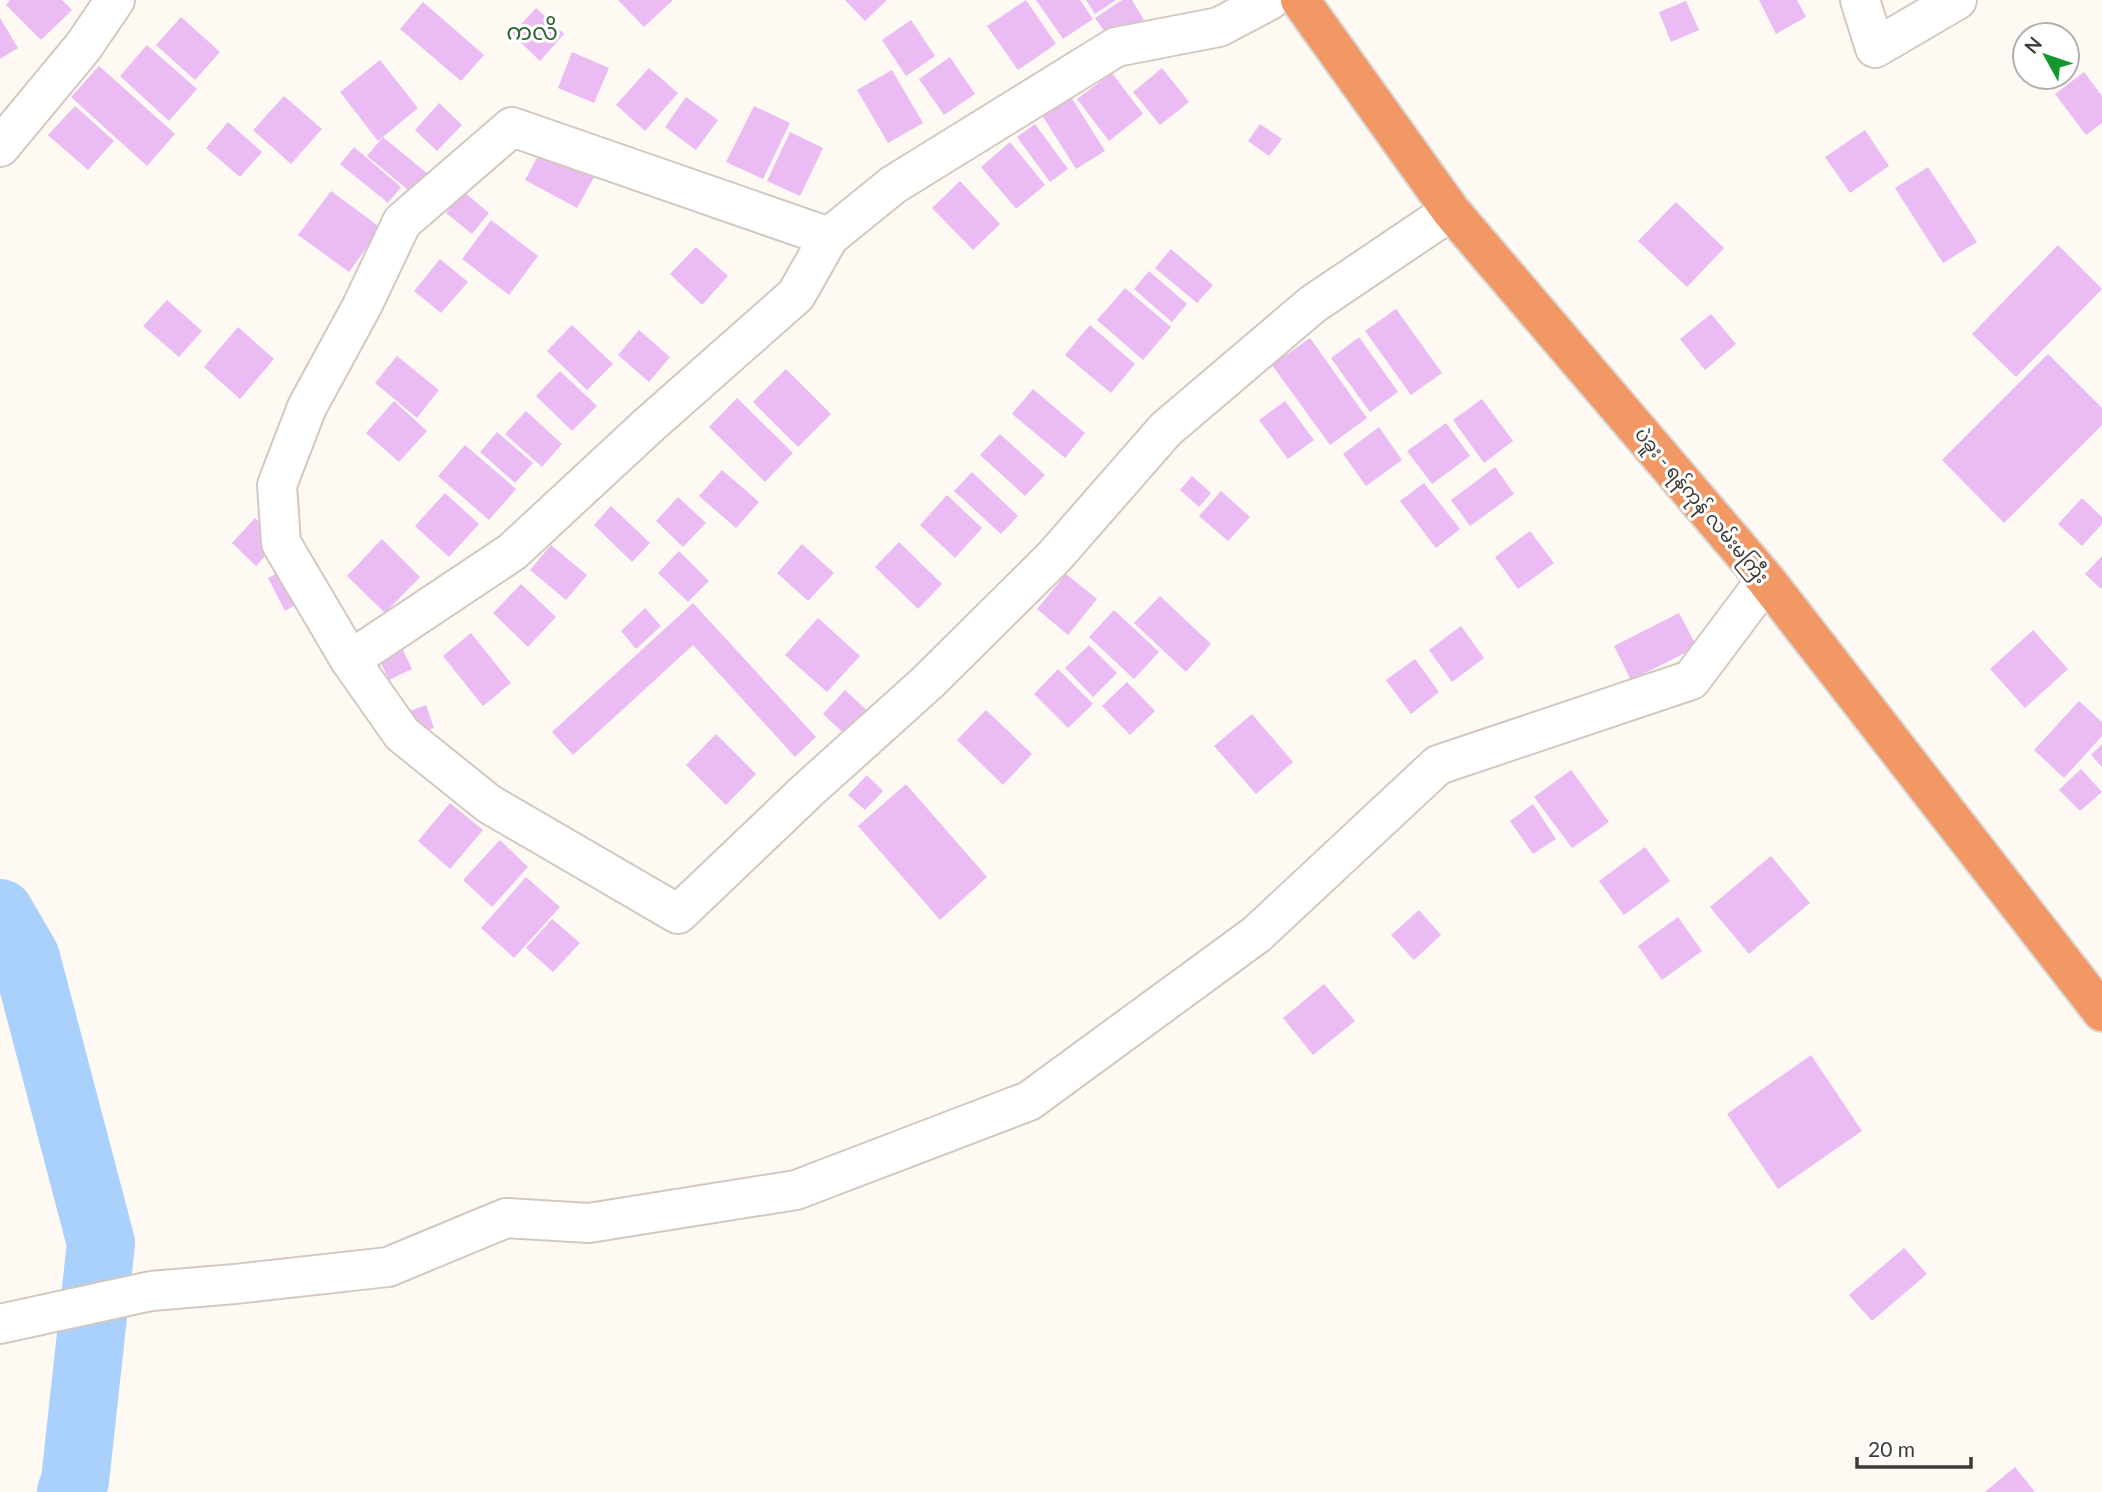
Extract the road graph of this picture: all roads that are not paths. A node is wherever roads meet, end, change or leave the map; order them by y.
1 (115, 0) edge
2 (1270, 0) edge
3 (1300, 0) edge
4 (1860, 0) edge
5 (1957, 0) edge
6 (0, 147) edge
7 (1451, 211) junction
8 (829, 237) junction
9 (1766, 580) junction
10 (350, 660) junction
11 (2102, 1012) edge
12 (2, 1324) edge

1 - 6 street
2 - 8 street
3 - 7 highway, ပဲခူး - ရန်ကုန် လမ်းမကြီး
4 - 5 street
7 - 9 highway, ပဲခူး - ရန်ကုန် လမ်းမကြီး
7 - 10 street
8 - 10 street
8 - 10 street
9 - 11 highway, ပဲခူး - ရန်ကုန် လမ်းမကြီး
9 - 12 street

